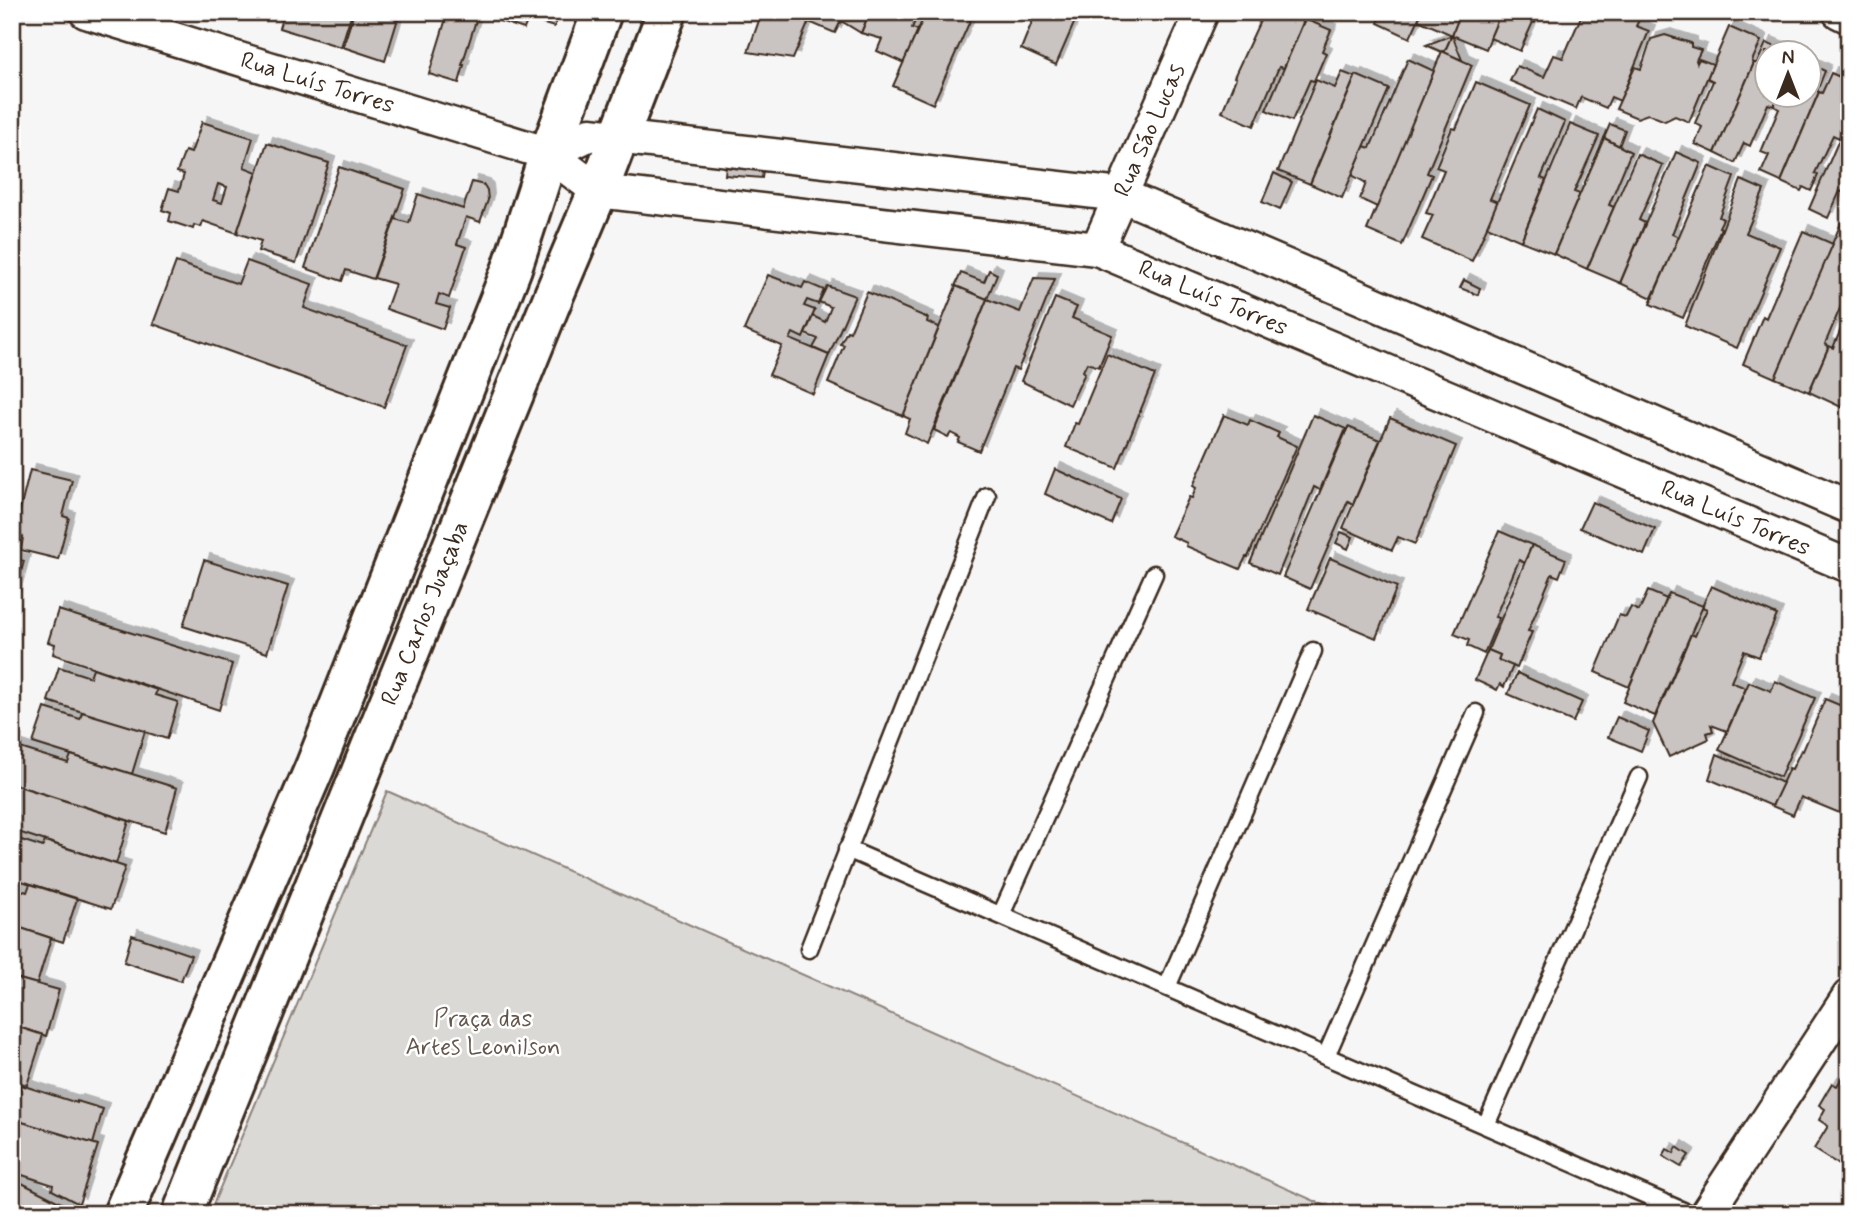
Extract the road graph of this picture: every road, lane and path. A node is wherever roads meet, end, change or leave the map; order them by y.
1 (86, 12) edge
2 (603, 12) edge
3 (667, 12) edge
4 (1202, 12) edge
5 (1839, 12) edge
6 (1849, 17) edge
7 (619, 137) junction
8 (549, 153) junction
9 (598, 191) junction
10 (1121, 195) junction
11 (1097, 248) junction
12 (987, 496) dead end
13 (1849, 507) edge
14 (1849, 566) edge
15 (1154, 574) dead end
16 (1313, 651) dead end
17 (1476, 713) dead end
18 (1639, 777) dead end
19 (847, 849) junction
20 (1001, 915) junction
21 (809, 949) dead end
22 (1167, 987) junction
23 (1849, 996) edge
24 (1326, 1056) junction
25 (1486, 1125) junction
26 (122, 1214) edge
27 (182, 1214) edge
28 (1690, 1214) edge
29 (1706, 1214) edge

1 - 8 street, Rua Luís Torres
2 - 8 street, Rua Carlos Juaçaba
3 - 7 street, Rua Carlos Juaçaba
4 - 10 street, Rua Sáo Lucas
5 - 6 street
7 - 8 street
7 - 9 street, Rua Carlos Juaçaba
7 - 10 street
8 - 9 street, Rua Luís Torres
8 - 26 street, Rua Carlos Juaçaba
9 - 11 street, Rua Luís Torres
9 - 27 street, Rua Carlos Juaçaba
10 - 11 street, Rua Sáo Lucas
10 - 13 street
11 - 14 street, Rua Luís Torres
12 - 19 lane
15 - 20 lane
16 - 22 lane
17 - 24 lane
18 - 25 lane
19 - 20 lane
19 - 21 lane
20 - 22 lane
22 - 24 lane
23 - 29 street
24 - 25 lane
25 - 28 lane

